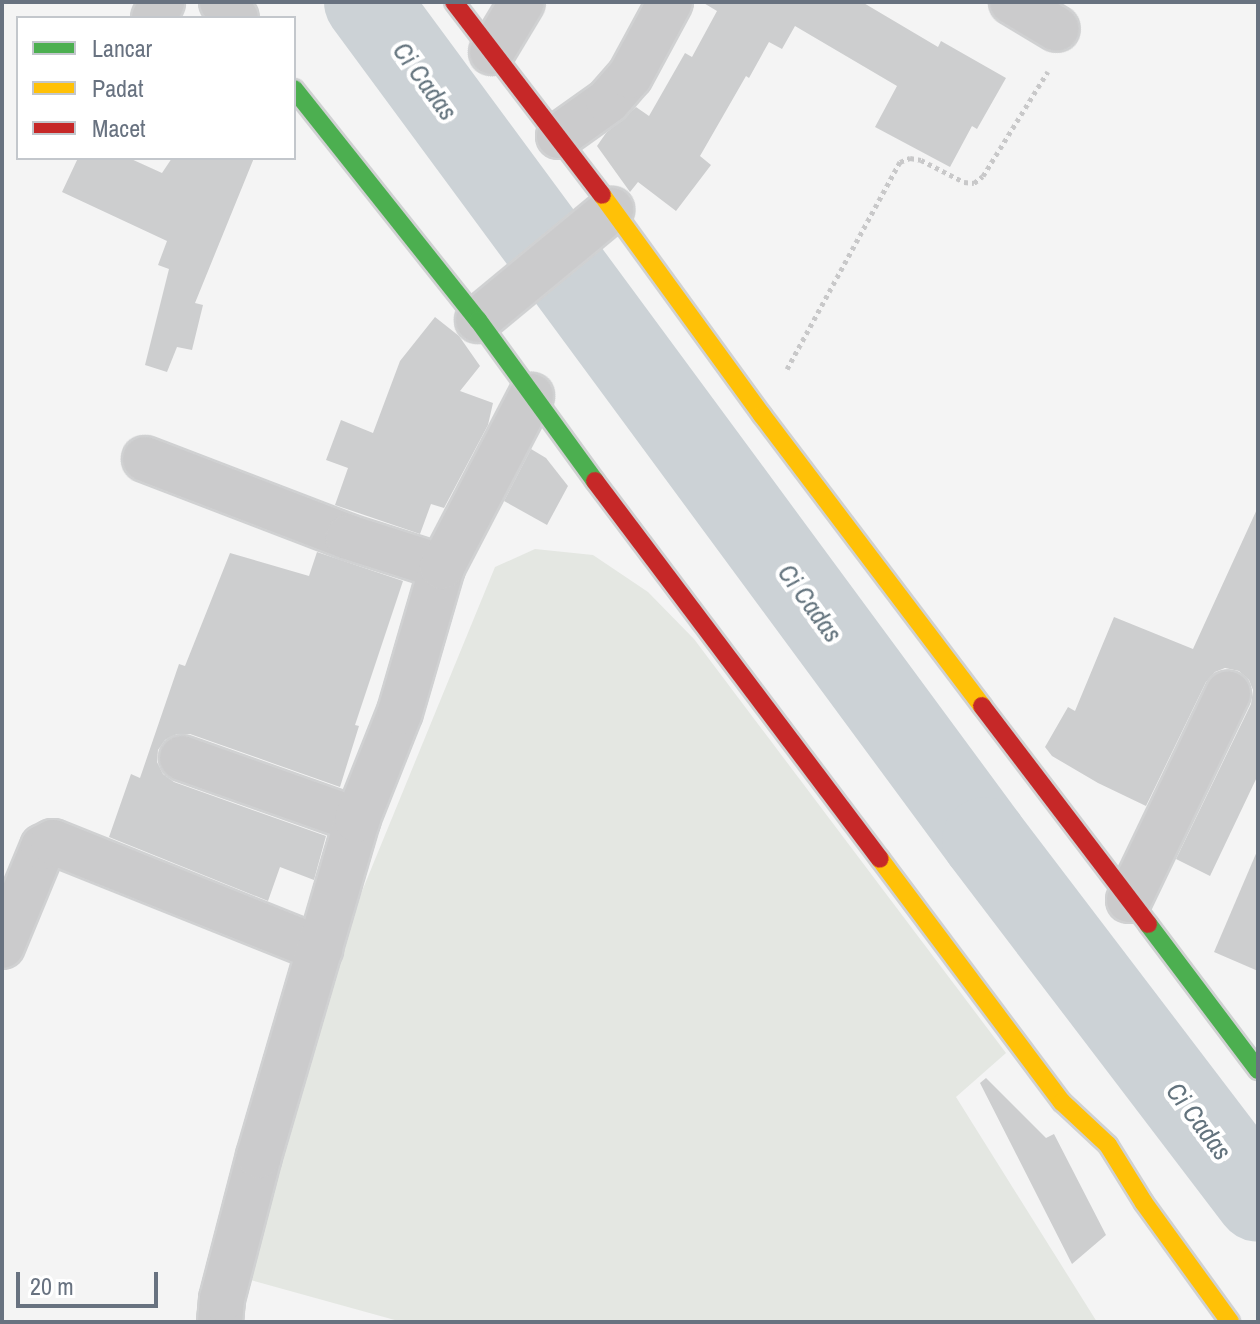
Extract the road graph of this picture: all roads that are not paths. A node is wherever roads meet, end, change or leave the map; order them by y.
1 (454, 2) edge
2 (522, 2) edge
3 (670, 2) edge
4 (1012, 2) edge
5 (1057, 29) road end
6 (492, 52) junction
7 (296, 91) edge
8 (559, 136) junction
9 (603, 217) junction
10 (486, 314) junction
11 (531, 396) junction
12 (145, 459) dead end
13 (442, 567) junction
14 (1228, 693) dead end
15 (182, 758) dead end
16 (357, 820) junction
17 (1129, 900) junction
18 (2, 946) edge
19 (320, 949) junction
20 (1258, 1070) edge
21 (220, 1322) edge
22 (1230, 1322) edge

1 - 6 street
2 - 6 street
3 - 8 street
4 - 5 street
6 - 8 street
7 - 10 street
8 - 9 street
9 - 10 street
9 - 17 street
10 - 11 street
11 - 13 street
11 - 22 street
12 - 13 street
13 - 16 street
14 - 17 street
15 - 16 street
16 - 19 street
17 - 20 street
18 - 19 street
19 - 21 street

